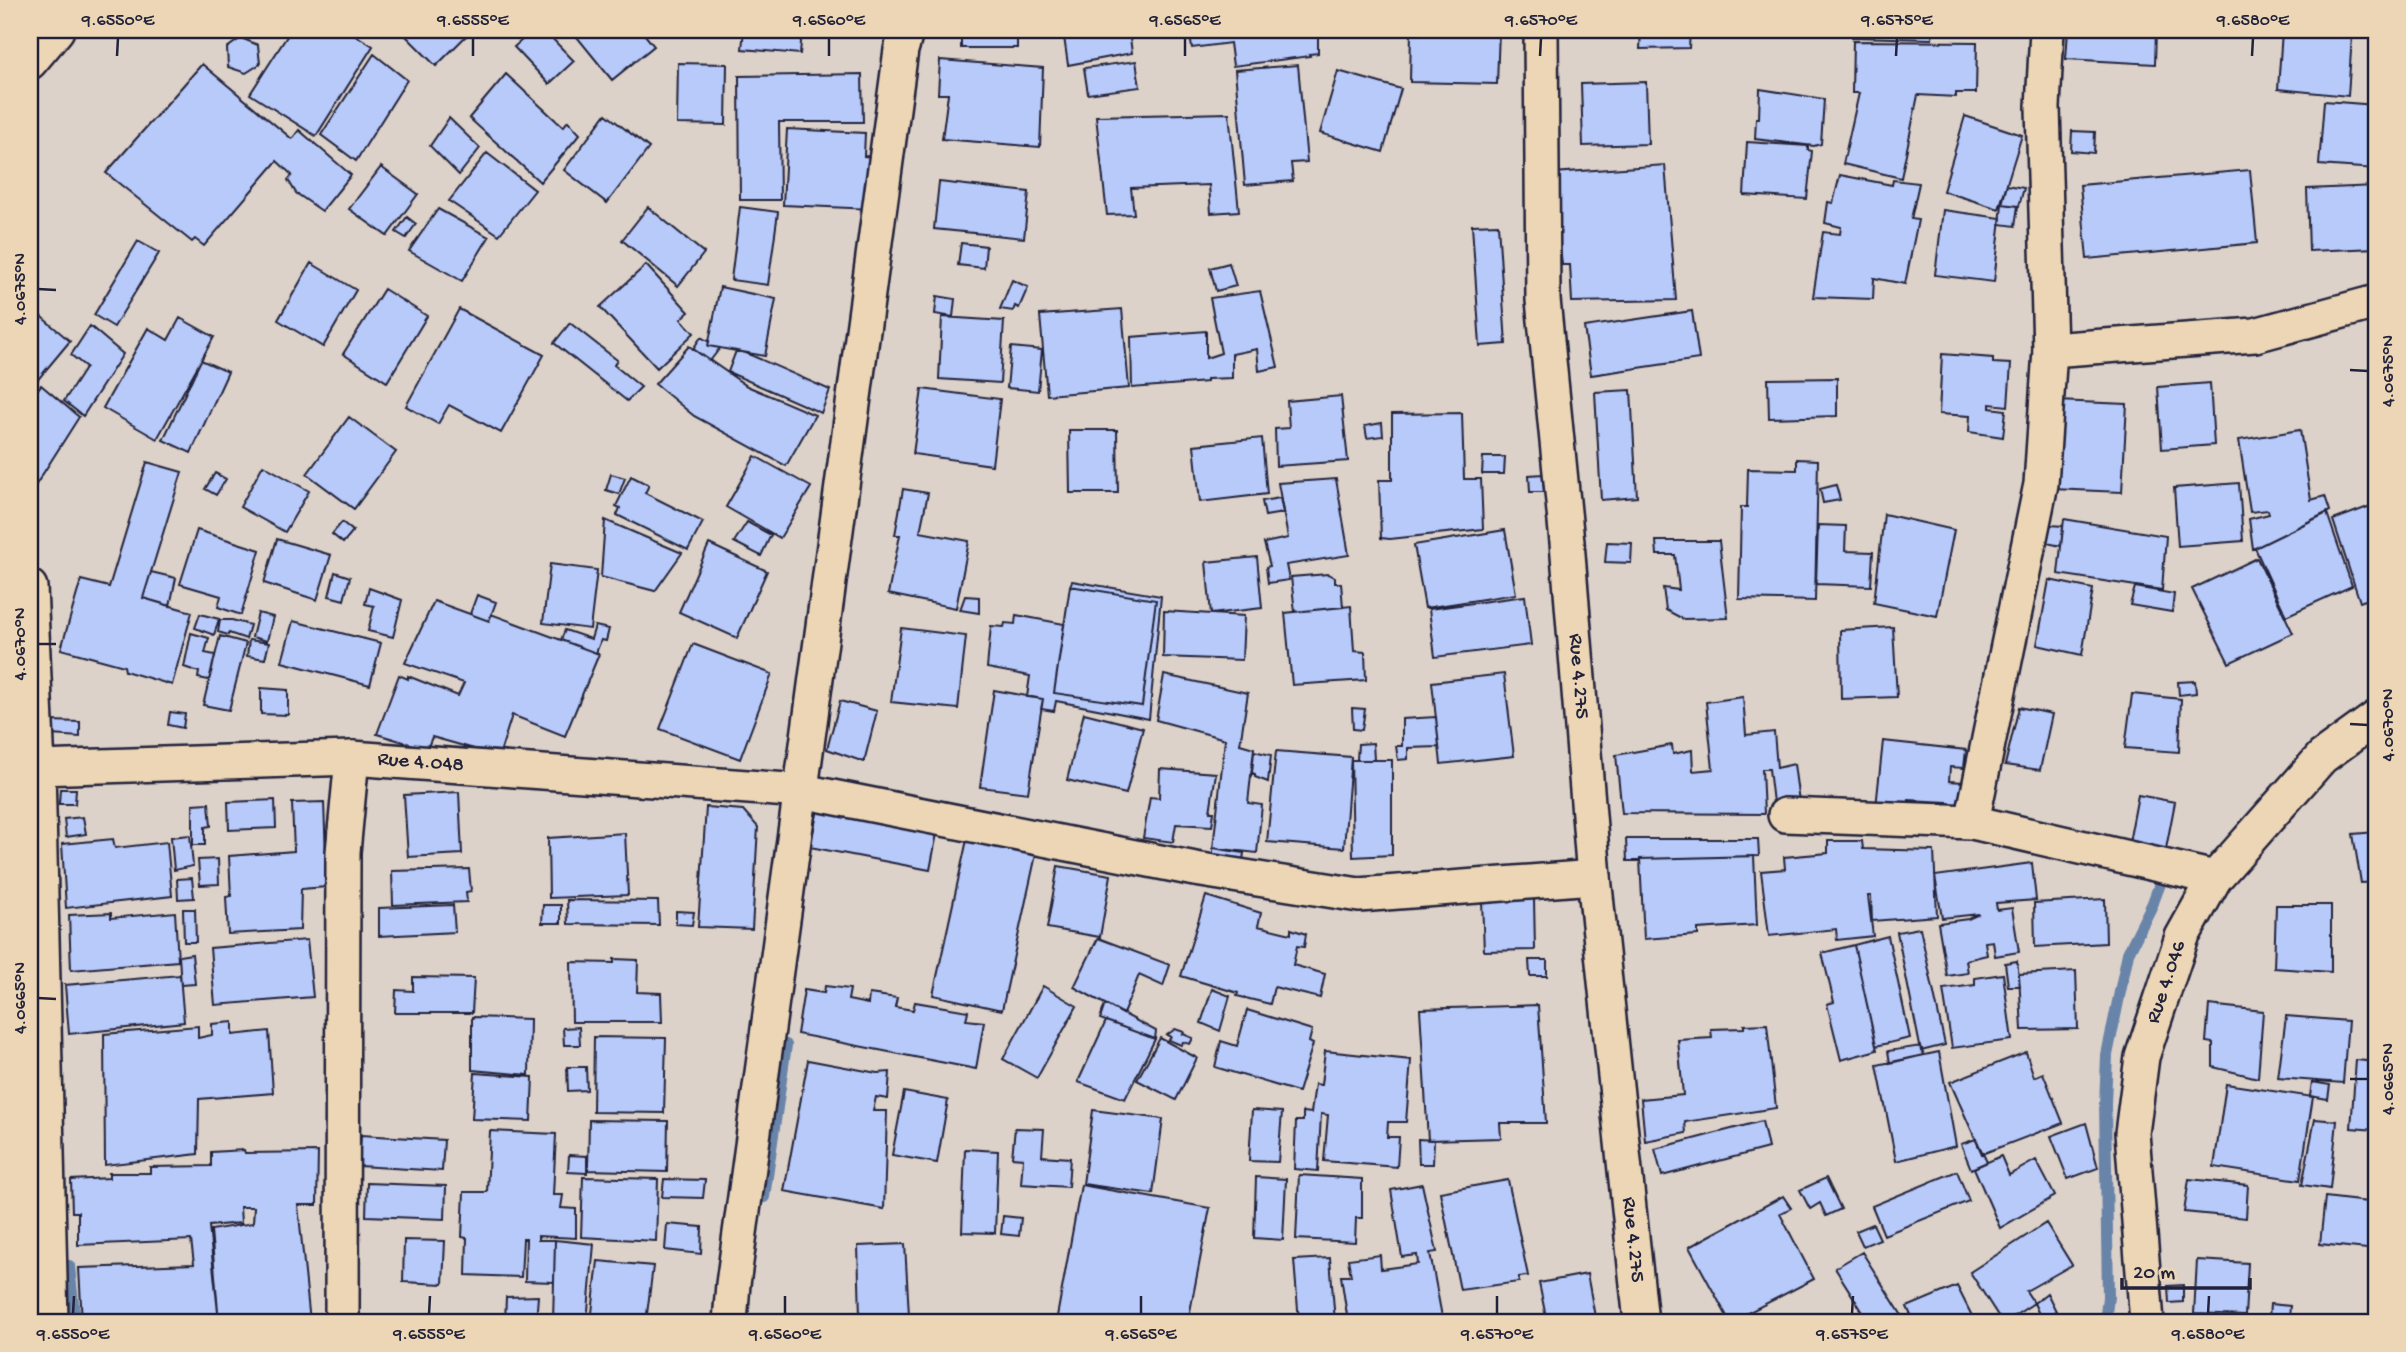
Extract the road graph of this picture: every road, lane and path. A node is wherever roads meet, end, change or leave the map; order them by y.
1 (57, 30) edge
2 (907, 30) edge
3 (1541, 30) edge
4 (2047, 30) edge
5 (30, 62) edge
6 (2376, 302) edge
7 (2050, 349) junction
8 (30, 587) edge
9 (2376, 718) edge
10 (352, 758) junction
11 (38, 768) junction
12 (802, 791) junction
13 (1785, 815) dead end
14 (1972, 822) junction
15 (1594, 877) junction
16 (2215, 878) junction
17 (51, 1322) edge
18 (342, 1322) edge
19 (730, 1322) edge
20 (1641, 1322) edge
21 (2147, 1322) edge

1 - 5 street
2 - 12 street
3 - 15 street, Rue 4.275
4 - 7 street
6 - 7 street
7 - 14 street
8 - 11 street
9 - 16 street, Rue 4.046
10 - 11 street, Rue 4.048
10 - 12 street, Rue 4.048
10 - 18 street
11 - 17 street
12 - 15 street, Rue 4.048
12 - 19 street
13 - 14 street
14 - 16 street
15 - 20 street, Rue 4.275
16 - 21 street, Rue 4.046

